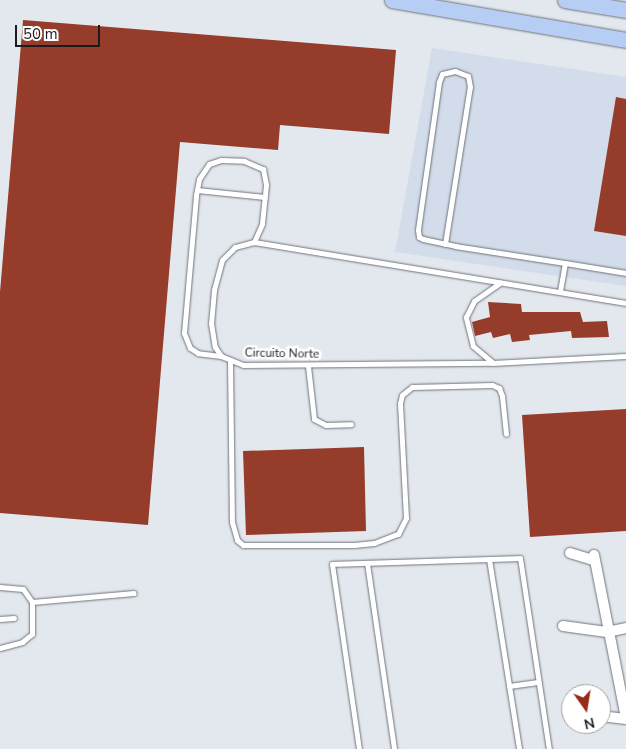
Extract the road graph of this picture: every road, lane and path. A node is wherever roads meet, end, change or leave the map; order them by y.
1 (392, 0) edge
2 (565, 0) edge
3 (626, 10) edge
4 (626, 40) edge
5 (197, 190) junction
6 (264, 197) junction
7 (254, 242) junction
8 (445, 244) junction
9 (566, 263) junction
10 (626, 273) edge
11 (500, 283) junction
12 (560, 291) junction
13 (626, 303) edge
14 (221, 356) junction
15 (626, 356) edge
16 (230, 362) junction
17 (492, 362) junction
18 (308, 366) junction
19 (351, 424) dead end
20 (506, 434) dead end
21 (570, 553) dead end
22 (490, 559) junction
23 (367, 563) junction
24 (0, 588) edge
25 (134, 593) dead end
26 (32, 602) junction
27 (14, 618) dead end
28 (0, 619) edge
29 (563, 626) dead end
30 (626, 628) edge
31 (607, 632) junction
32 (0, 648) edge
33 (538, 682) junction
34 (509, 686) junction
35 (611, 717) edge
36 (626, 719) edge
37 (359, 749) edge
38 (394, 749) edge
39 (519, 749) edge
40 (549, 749) edge

1 - 4 main road
2 - 3 main road
5 - 6 lane
5 - 6 lane
5 - 14 lane
6 - 7 lane
7 - 11 lane
7 - 14 lane
8 - 8 lane
8 - 9 lane
9 - 10 lane
9 - 12 lane
11 - 12 lane
11 - 17 lane
12 - 13 lane
14 - 16 lane, Circuito Norte
15 - 17 lane, Circuito Norte
16 - 18 lane, Circuito Norte
16 - 20 lane
17 - 18 lane, Circuito Norte
18 - 19 lane
21 - 31 street
22 - 23 lane
22 - 33 lane
22 - 34 lane
23 - 37 lane
23 - 38 lane
24 - 26 lane
25 - 26 lane
26 - 32 lane
27 - 28 lane
29 - 31 street
30 - 31 street
31 - 36 street
33 - 34 lane
33 - 40 lane
34 - 39 lane
35 - 36 street

